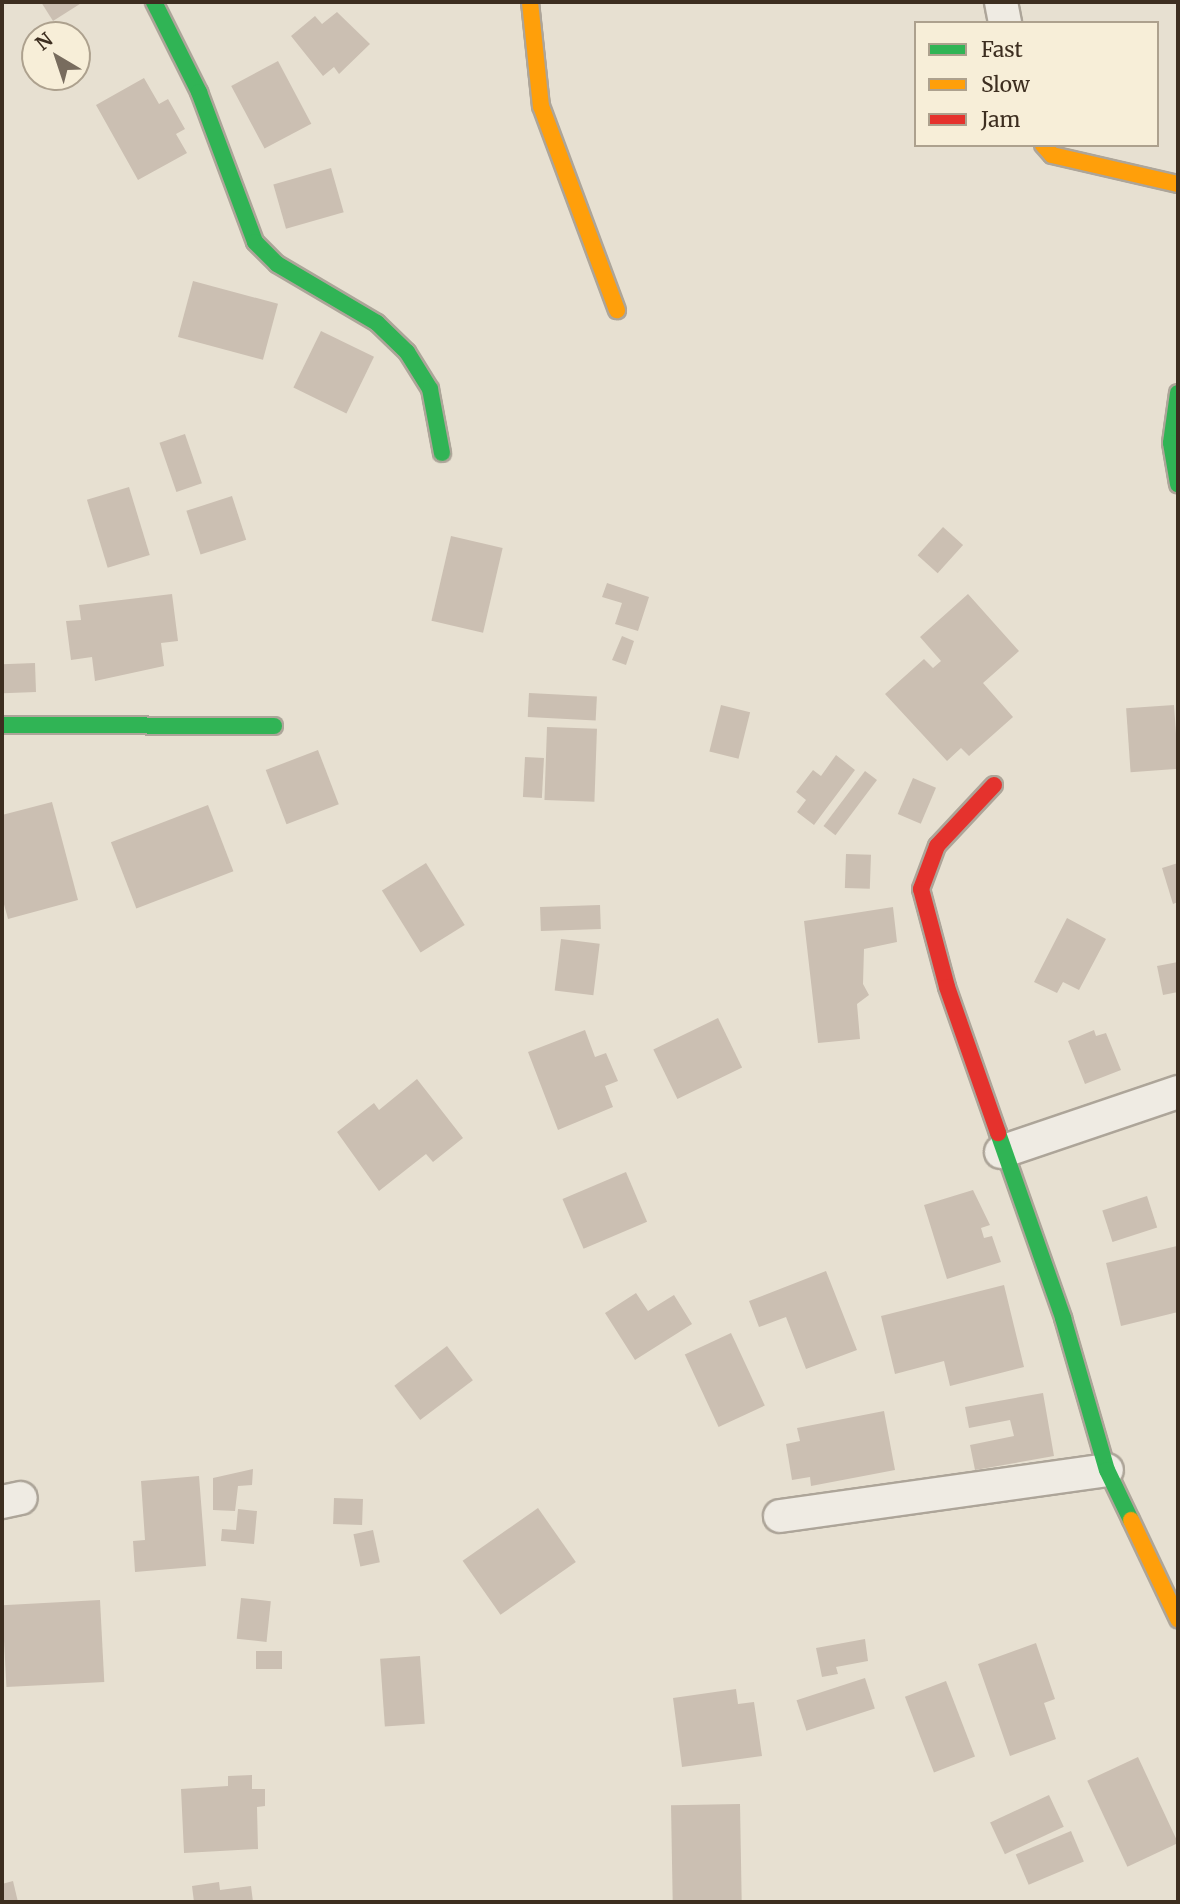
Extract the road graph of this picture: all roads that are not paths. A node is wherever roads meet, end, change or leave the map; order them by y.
1 (154, 2) edge
2 (530, 2) edge
3 (1001, 2) edge
4 (1005, 21) edge
5 (1045, 147) edge
6 (1178, 184) edge
7 (617, 310) dead end
8 (1178, 393) edge
9 (442, 453) dead end
10 (1178, 484) edge
11 (2, 725) edge
12 (274, 726) dead end
13 (994, 785) dead end
14 (1178, 1092) edge
15 (1001, 1152) junction
16 (1107, 1470) junction
17 (780, 1516) dead end
18 (1178, 1619) edge

1 - 9 street
2 - 7 street
3 - 4 street
5 - 6 street
8 - 10 street
11 - 12 street
13 - 15 street
14 - 15 street
15 - 16 street
16 - 17 street
16 - 18 street

